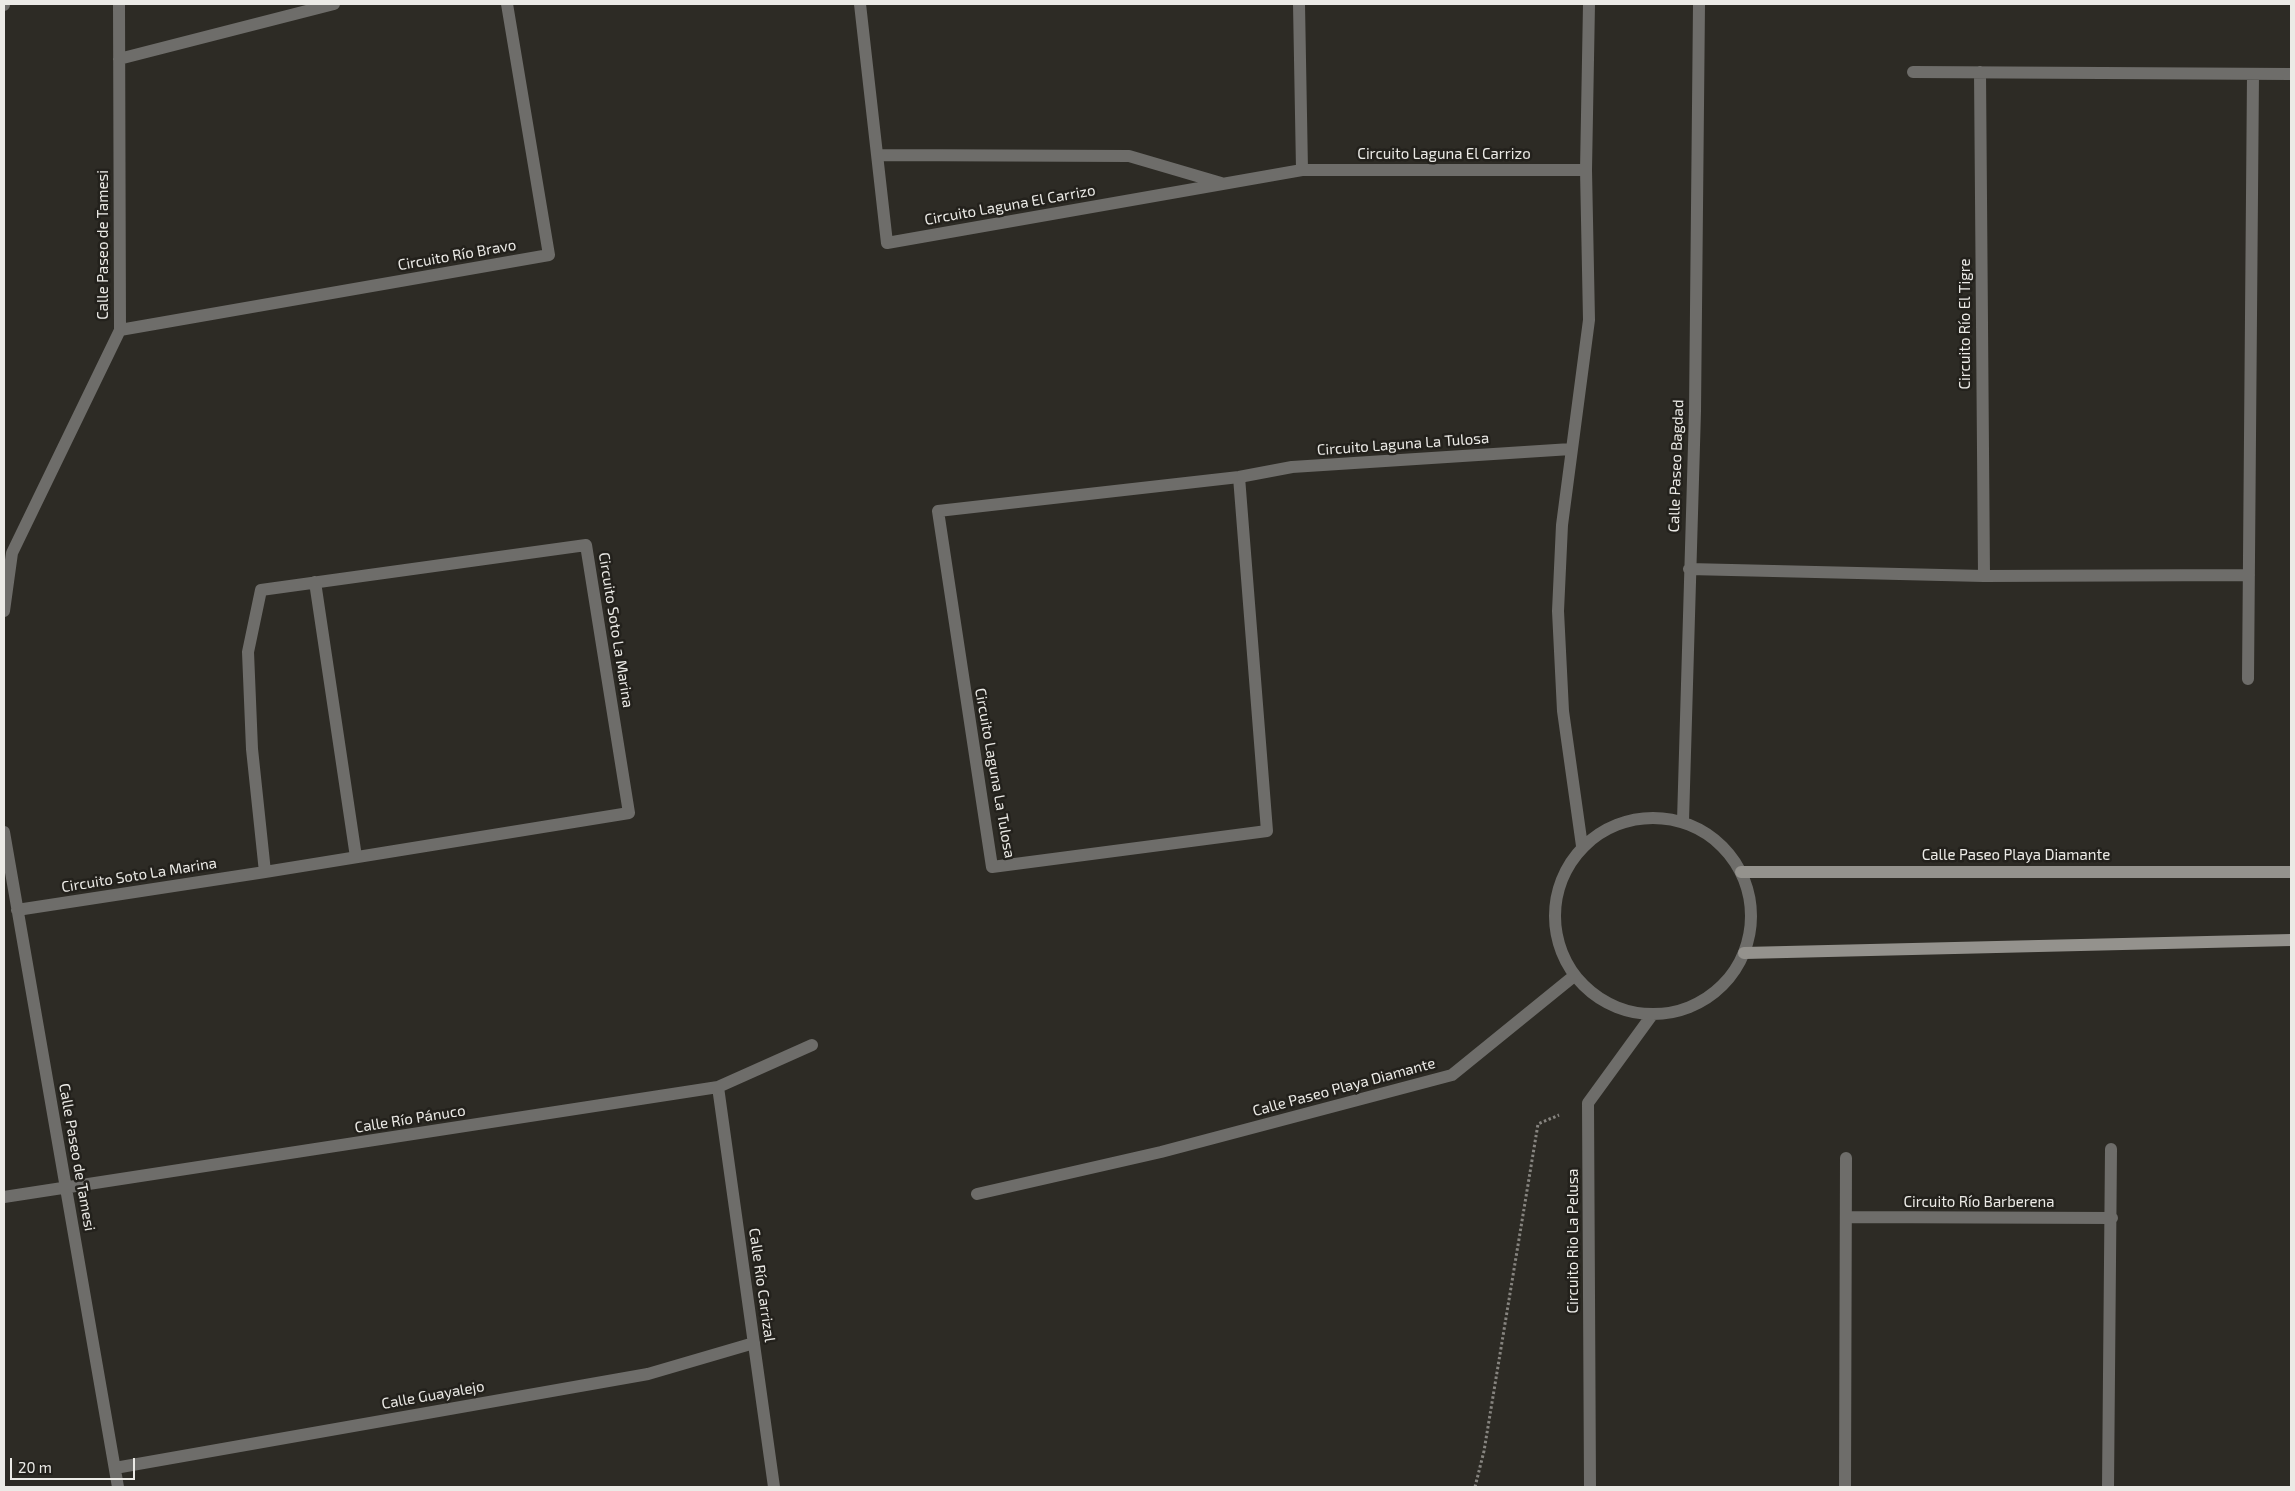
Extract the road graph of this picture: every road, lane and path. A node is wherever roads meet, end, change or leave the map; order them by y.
1 (119, 4) edge
2 (334, 4) edge
3 (507, 4) edge
4 (860, 4) edge
5 (1299, 4) edge
6 (1589, 4) edge
7 (1699, 4) edge
8 (119, 59) junction
9 (1913, 72) dead end
10 (1980, 72) junction
11 (2253, 74) junction
12 (2291, 74) edge
13 (877, 155) junction
14 (1302, 170) junction
15 (1586, 170) junction
16 (1224, 184) junction
17 (120, 330) junction
18 (1571, 449) junction
19 (1239, 477) junction
20 (1689, 569) junction
21 (2249, 575) junction
22 (1984, 576) junction
23 (315, 582) junction
24 (4, 611) edge
25 (2248, 679) dead end
26 (1683, 821) junction
27 (4, 832) edge
28 (1582, 846) junction
29 (356, 857) junction
30 (265, 872) junction
31 (1741, 872) junction
32 (2291, 872) edge
33 (18, 910) junction
34 (2291, 940) edge
35 (1744, 952) junction
36 (1574, 976) junction
37 (1652, 1015) junction
38 (812, 1044) dead end
39 (718, 1087) junction
40 (1588, 1103) junction
41 (2112, 1149) dead end
42 (1846, 1158) dead end
43 (66, 1188) junction
44 (977, 1194) dead end
45 (4, 1197) edge
46 (1846, 1217) junction
47 (2112, 1218) junction
48 (754, 1343) junction
49 (115, 1468) junction
50 (118, 1487) edge
51 (774, 1487) edge
52 (1474, 1487) edge
53 (1590, 1487) edge
54 (1845, 1487) edge
55 (2108, 1487) edge

1 - 8 street, Calle Paseo de Tamesi
2 - 8 street
3 - 17 street, Circuito Río Bravo
4 - 13 street, Circuito Laguna El Carrizo
5 - 14 street
6 - 15 street
7 - 20 street, Calle Paseo Bagdad
8 - 17 street, Calle Paseo de Tamesi
9 - 10 street
10 - 11 street
10 - 22 street, Circuito Río El Tigre
11 - 12 street
11 - 21 street
13 - 16 street, Circuito Laguna El Carrizo
13 - 16 street, Circuito Laguna El Carrizo
14 - 15 street, Circuito Laguna El Carrizo
14 - 16 street, Circuito Laguna El Carrizo
15 - 18 street
17 - 24 street, Calle Paseo de Tamesi
18 - 19 street, Circuito Laguna La Tulosa
18 - 28 street
19 - 19 street, Circuito Laguna La Tulosa
20 - 22 street
20 - 26 street, Calle Paseo Bagdad
21 - 22 street
21 - 25 street
23 - 29 street
23 - 29 street, Circuito Soto La Marina
23 - 30 street, Circuito Soto La Marina
26 - 28 street
26 - 31 street
27 - 33 street, Calle Paseo de Tamesi
28 - 36 street
29 - 30 street, Circuito Soto La Marina
30 - 33 street, Circuito Soto La Marina
31 - 32 street, Calle Paseo Playa Diamante
31 - 35 street
33 - 43 street, Calle Paseo de Tamesi
34 - 35 street
35 - 37 street
36 - 37 street
36 - 44 street, Calle Paseo Playa Diamante
37 - 40 street
38 - 39 street, Calle Río Pánuco
39 - 43 street, Calle Río Pánuco
39 - 48 street, Calle Río Carrizal
40 - 52 path
40 - 53 street, Circuito Rio La Pelusa
41 - 47 street
42 - 46 street
43 - 45 street, Calle Río Pánuco
43 - 49 street, Calle Paseo de Tamesi
46 - 47 street, Circuito Río Barberena
46 - 54 street
47 - 55 street
48 - 49 street, Calle Guayalejo
48 - 51 street, Calle Río Carrizal
49 - 50 street, Calle Paseo de Tamesi

